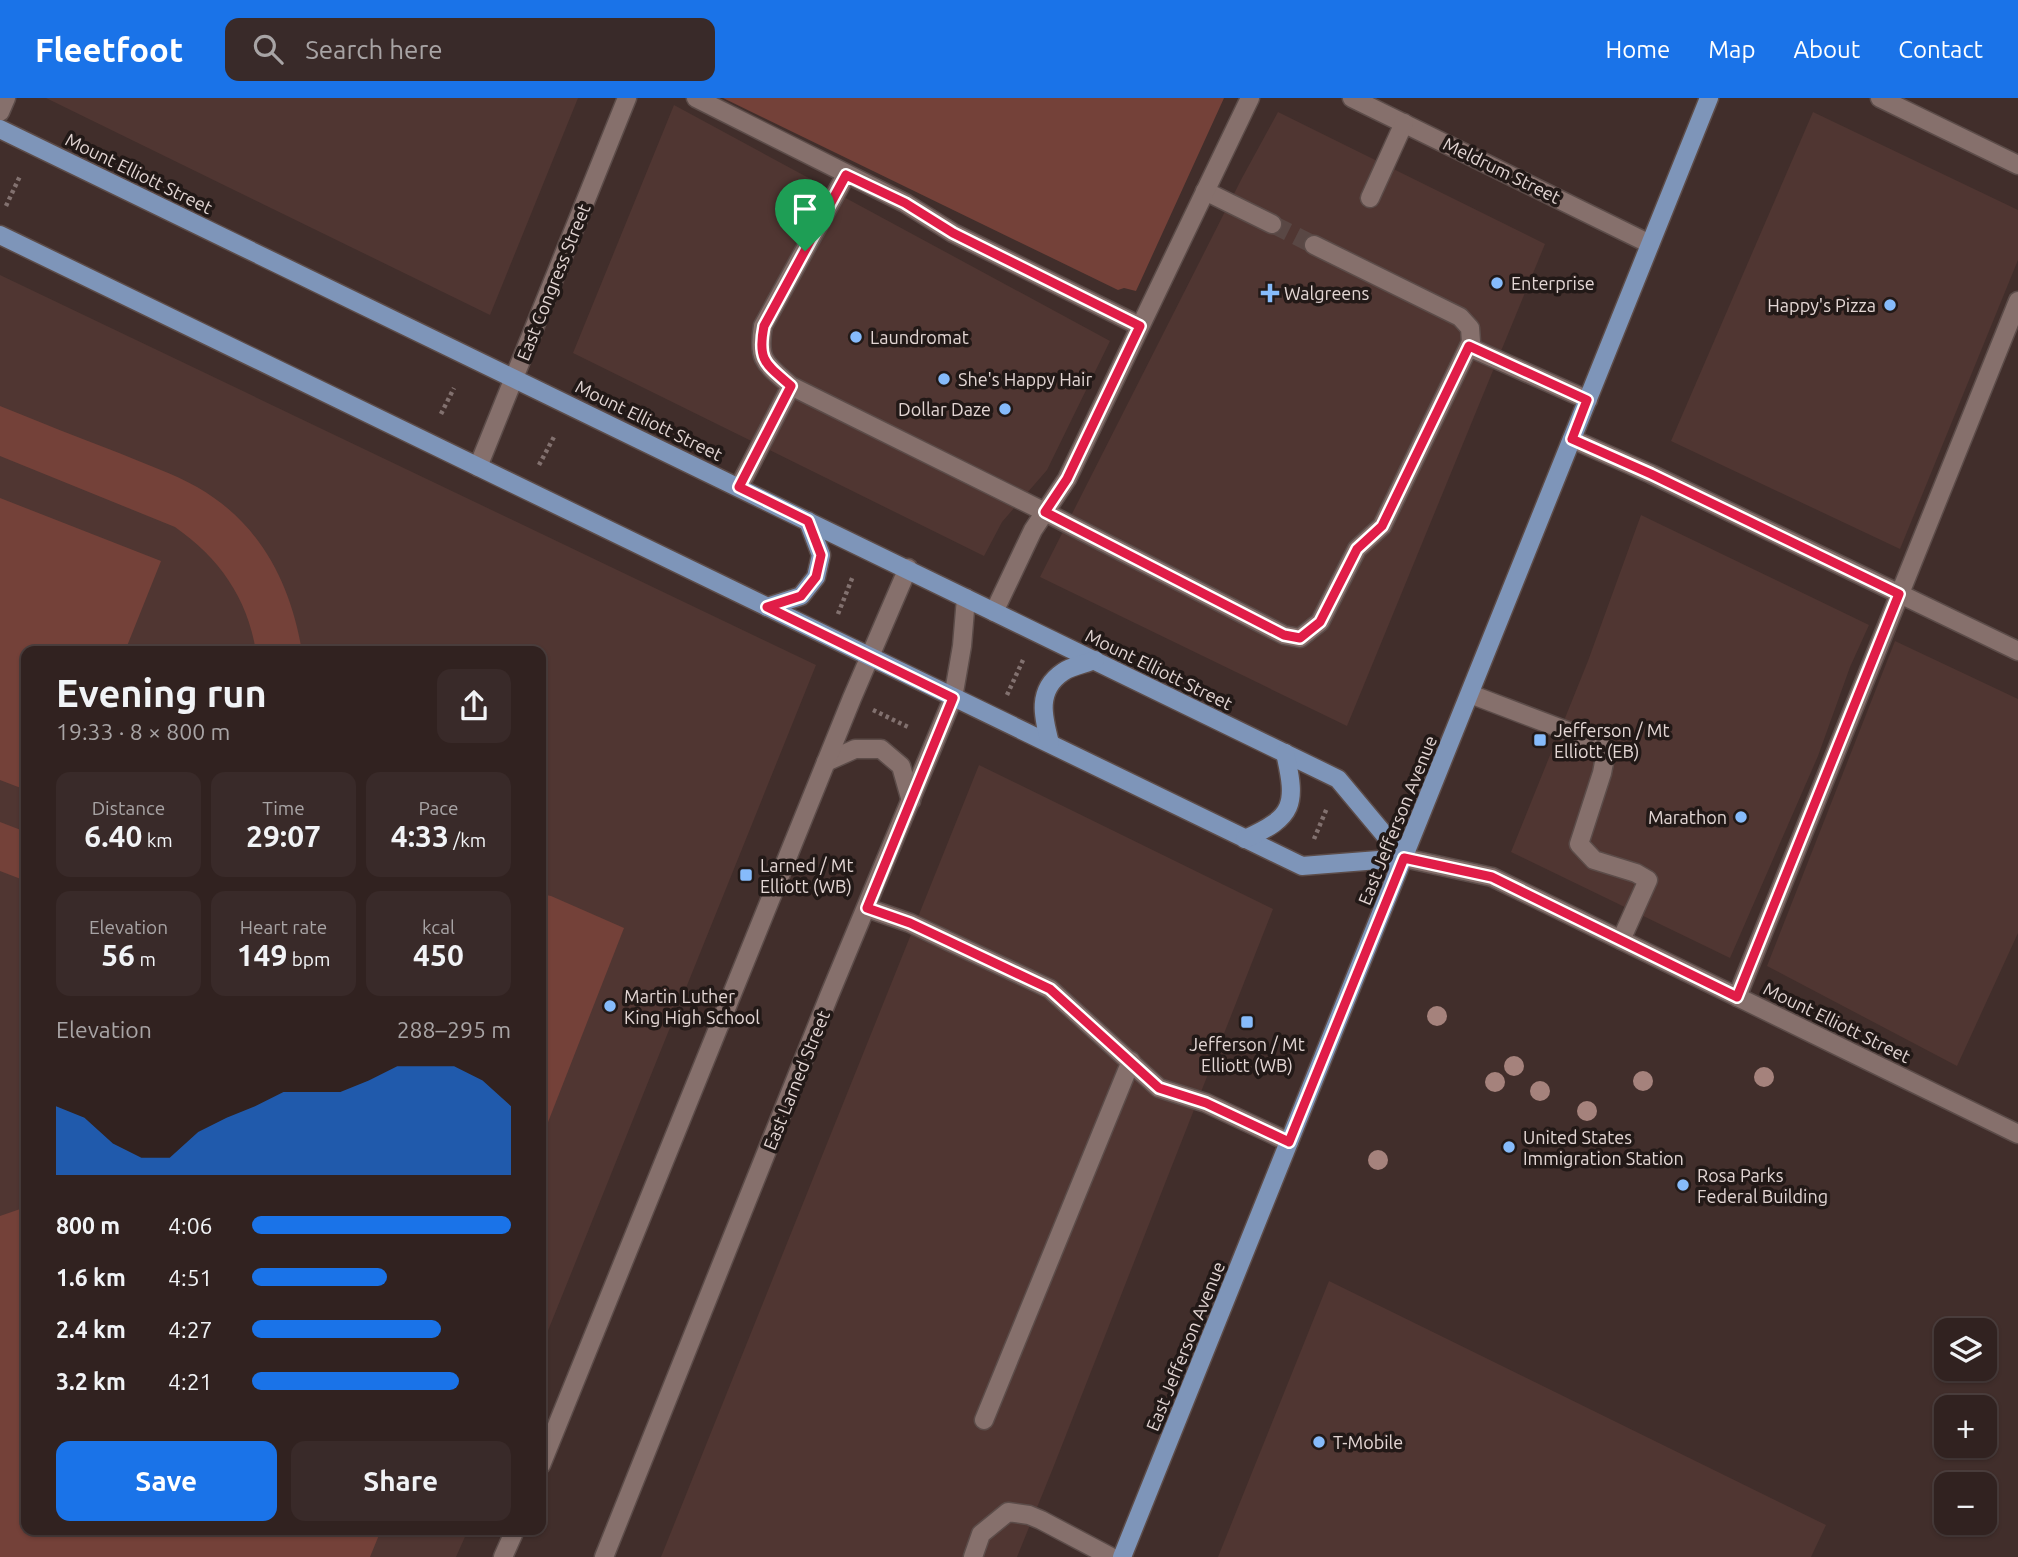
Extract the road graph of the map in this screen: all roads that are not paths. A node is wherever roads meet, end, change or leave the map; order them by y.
1 (6, 98) edge
2 (627, 98) edge
3 (696, 98) edge
4 (1250, 98) edge
5 (1353, 98) edge
6 (1709, 98) edge
7 (1880, 98) edge
8 (0, 113) edge
9 (1404, 123) junction
10 (0, 129) edge
11 (2018, 165) edge
12 (846, 175) junction
13 (1205, 191) junction
14 (1370, 198) dead end
15 (1272, 224) tunnel mouth
16 (0, 235) edge
17 (1650, 244) junction
18 (1314, 245) tunnel mouth
19 (2018, 301) edge
20 (1140, 326) junction
21 (1469, 346) junction
22 (515, 379) junction
23 (791, 386) junction
24 (1587, 400) junction
25 (1572, 439) junction
26 (478, 467) junction
27 (739, 487) junction
28 (1045, 512) junction
29 (808, 521) junction
30 (908, 568) junction
31 (1899, 594) junction
32 (966, 598) junction
33 (767, 607) junction
34 (994, 612) junction
35 (2018, 651) edge
36 (869, 658) junction
37 (1095, 660) junction
38 (1470, 694) junction
39 (953, 698) junction
40 (1050, 743) junction
41 (1285, 753) junction
42 (826, 762) junction
43 (911, 801) junction
44 (1245, 839) junction
45 (1404, 858) junction
46 (867, 908) junction
47 (1621, 940) junction
48 (1737, 997) junction
49 (1132, 1061) junction
50 (2018, 1134) edge
51 (1289, 1142) junction
52 (984, 1420) dead end
53 (546, 1453) edge
54 (513, 1535) edge
55 (503, 1557) edge
56 (604, 1557) edge
57 (973, 1557) edge
58 (1111, 1557) edge
59 (1122, 1557) edge

1 - 8 street
2 - 22 street, East Congress Street
3 - 12 street
4 - 13 street
5 - 9 street, Meldrum Street
6 - 17 main road, East Jefferson Avenue
7 - 11 street
9 - 14 street
9 - 17 street, Meldrum Street
10 - 22 main road, Mount Elliott Street
12 - 20 street
12 - 23 street
13 - 15 street
13 - 20 street
16 - 26 main road, Mount Elliott Street
17 - 24 main road, East Jefferson Avenue
18 - 21 street
19 - 31 street
20 - 28 street
21 - 24 street
21 - 28 street
22 - 26 street, East Congress Street
22 - 27 main road, Mount Elliott Street
23 - 27 street
23 - 28 street
24 - 25 main road, East Jefferson Avenue
25 - 31 street
25 - 38 main road, East Jefferson Avenue
26 - 33 main road, Mount Elliott Street
27 - 29 main road, Mount Elliott Street
28 - 34 street
29 - 30 main road, Mount Elliott Street
29 - 33 main road
30 - 32 main road, Mount Elliott Street
30 - 36 street
31 - 35 street
31 - 48 street
32 - 34 main road, Mount Elliott Street
32 - 39 street, East Larned Street
33 - 36 main road, Mount Elliott Street
34 - 37 main road, Mount Elliott Street
36 - 39 main road, Mount Elliott Street
36 - 42 street
37 - 40 main road
37 - 41 main road, Mount Elliott Street
38 - 45 main road, East Jefferson Avenue
38 - 47 street
39 - 40 main road, Mount Elliott Street
39 - 43 street, East Larned Street
40 - 44 main road, Mount Elliott Street
41 - 44 main road
41 - 45 main road, Mount Elliott Street
42 - 43 street
42 - 53 street
43 - 46 street, East Larned Street
44 - 45 main road, Mount Elliott Street
45 - 47 street, Mount Elliott Street
45 - 51 main road, East Jefferson Avenue
46 - 49 street
46 - 56 street, East Larned Street
47 - 48 street, Mount Elliott Street
48 - 50 street, Mount Elliott Street
49 - 51 street
49 - 52 street
51 - 59 main road, East Jefferson Avenue
54 - 55 street
57 - 58 street

